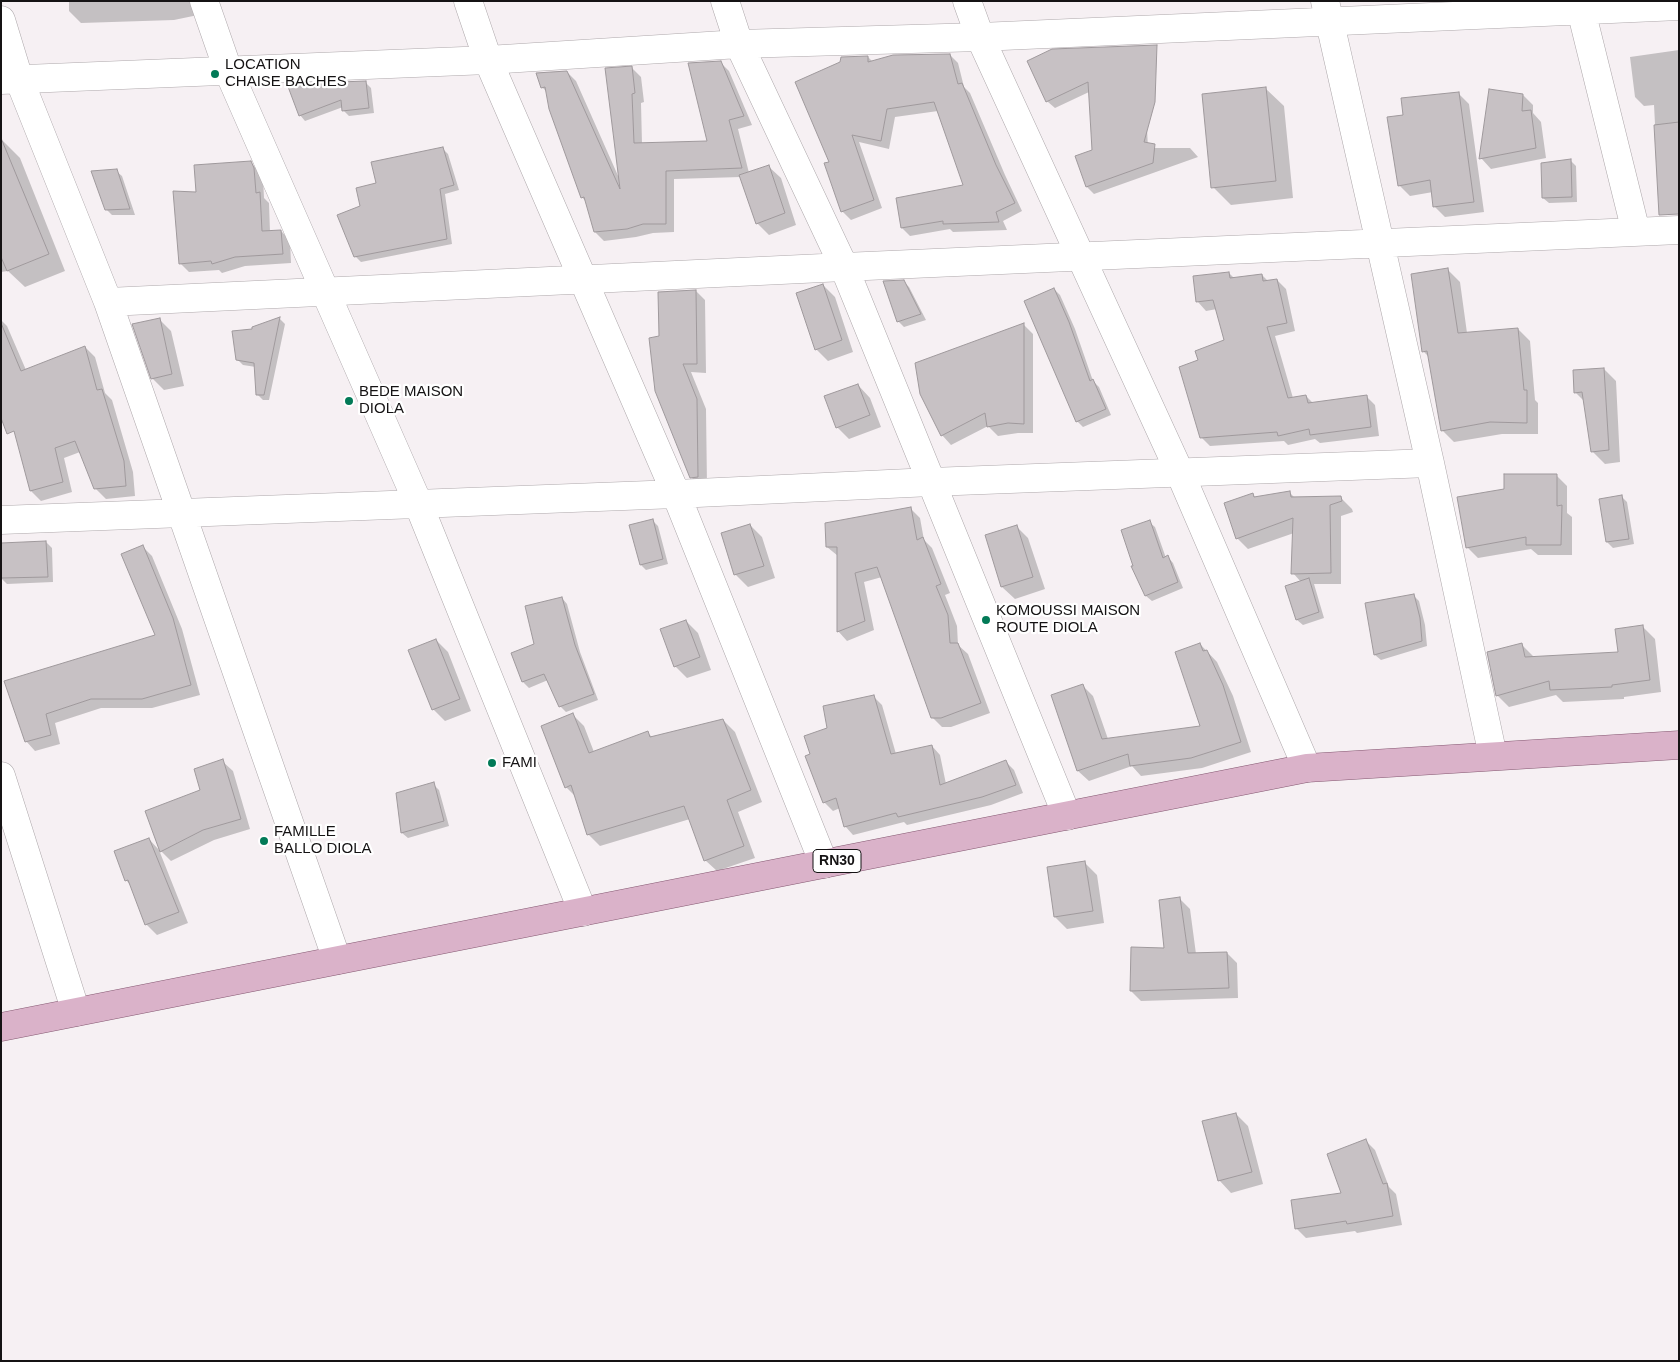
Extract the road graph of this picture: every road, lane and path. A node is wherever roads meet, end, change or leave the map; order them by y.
1 (204, 1) edge
2 (468, 1) edge
3 (725, 1) edge
4 (967, 1) edge
5 (1679, 6) edge
6 (1581, 10) junction
7 (1327, 11) edge
8 (1, 20) edge
9 (980, 37) junction
10 (739, 44) junction
11 (488, 60) junction
12 (228, 70) junction
13 (10, 79) edge
14 (1679, 230) edge
15 (1636, 232) junction
16 (1381, 244) junction
17 (1082, 257) junction
18 (844, 266) junction
19 (584, 280) junction
20 (326, 292) junction
21 (108, 302) junction
22 (1430, 463) junction
23 (1180, 473) junction
24 (931, 482) junction
25 (676, 494) junction
26 (418, 503) junction
27 (181, 512) junction
28 (1, 520) edge
29 (1679, 745) edge
30 (1493, 756) junction
31 (1307, 768) junction
32 (1, 776) edge
33 (1067, 816) junction
34 (824, 864) junction
35 (583, 912) junction
36 (337, 960) junction
37 (76, 1012) junction
38 (1, 1027) edge

1 - 12 street
2 - 11 street
3 - 10 street
4 - 9 street
5 - 6 street
6 - 7 street
6 - 15 street
7 - 9 street
7 - 16 street
8 - 13 street
9 - 10 street
9 - 17 street
10 - 11 street
10 - 18 street
11 - 12 street
11 - 19 street
12 - 13 street
12 - 20 street
13 - 21 street
14 - 15 street
15 - 16 street
16 - 17 street
16 - 22 street
17 - 18 street
17 - 23 street
18 - 19 street
18 - 24 street
19 - 20 street
19 - 25 street
20 - 21 street
20 - 26 street
21 - 27 street
22 - 23 street
22 - 30 street
23 - 24 street
23 - 31 street
24 - 25 street
24 - 33 street
25 - 26 street
25 - 34 street
26 - 27 street
26 - 35 street
27 - 28 street
27 - 36 street
29 - 30 main road, RN30
30 - 31 main road, RN30
31 - 33 main road, RN30
32 - 37 street
33 - 34 main road, RN30
34 - 35 main road, RN30
35 - 36 main road, RN30
36 - 37 main road, RN30
37 - 38 main road, RN30

